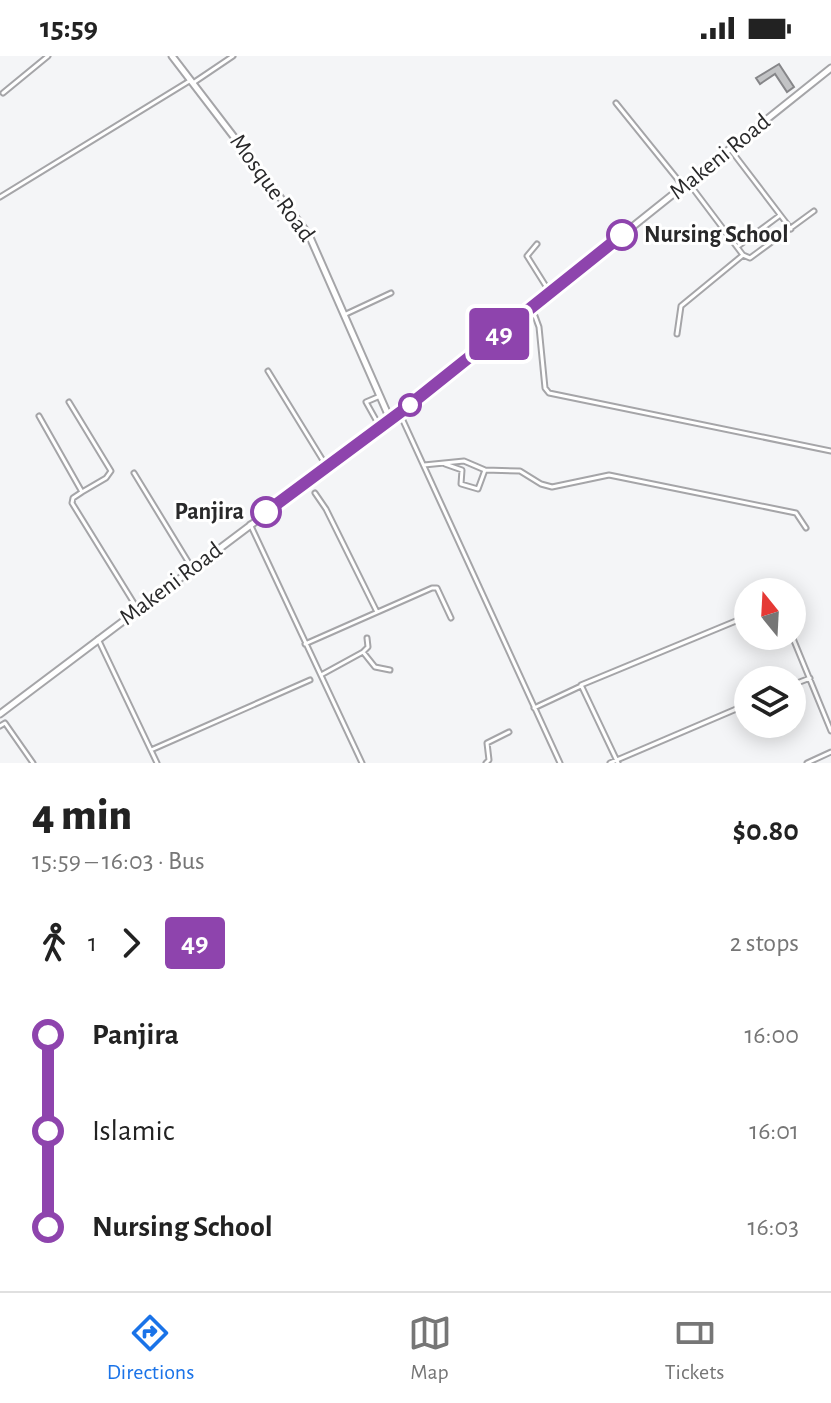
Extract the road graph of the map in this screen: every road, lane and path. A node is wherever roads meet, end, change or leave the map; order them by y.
1 (48, 56) edge
2 (172, 56) edge
3 (233, 56) edge
4 (831, 68) edge
5 (192, 82) junction
6 (3, 93) dead end
7 (616, 103) dead end
8 (730, 148) junction
9 (685, 184) junction
10 (0, 197) edge
11 (814, 211) dead end
12 (780, 215) junction
13 (791, 229) junction
14 (537, 244) dead end
15 (737, 247) junction
16 (743, 255) junction
17 (391, 293) dead end
18 (550, 293) junction
19 (532, 308) junction
20 (346, 314) junction
21 (677, 334) dead end
22 (268, 371) dead end
23 (380, 396) junction
24 (69, 402) dead end
25 (399, 412) junction
26 (39, 416) dead end
27 (390, 419) junction
28 (380, 427) junction
29 (831, 451) edge
30 (441, 463) junction
31 (424, 465) junction
32 (327, 467) junction
33 (485, 470) junction
34 (134, 473) dead end
35 (82, 492) junction
36 (315, 493) dead end
37 (250, 524) junction
38 (806, 528) dead end
39 (192, 568) junction
40 (138, 610) junction
41 (377, 612) junction
42 (451, 618) dead end
43 (734, 622) edge
44 (367, 638) dead end
45 (98, 639) junction
46 (305, 644) junction
47 (798, 650) edge
48 (363, 652) junction
49 (390, 670) dead end
50 (320, 675) junction
51 (810, 678) junction
52 (310, 680) dead end
53 (806, 680) edge
54 (581, 685) junction
55 (534, 708) junction
56 (734, 710) edge
57 (0, 714) edge
58 (0, 726) edge
59 (831, 731) edge
60 (509, 732) dead end
61 (151, 750) junction
62 (831, 752) edge
63 (617, 762) edge
64 (33, 763) edge
65 (157, 763) edge
66 (362, 763) edge
67 (486, 763) edge
68 (560, 763) edge
69 (610, 763) edge
70 (807, 763) edge

1 - 6 street
2 - 5 main road, Mosque Road
3 - 5 street
4 - 8 main road, Makeni Road
5 - 10 street
5 - 20 main road, Mosque Road
7 - 9 street
8 - 9 main road, Makeni Road
8 - 12 street
9 - 15 street
9 - 18 main road, Makeni Road
11 - 13 street
12 - 13 street
12 - 15 street
13 - 16 street
14 - 18 street
15 - 16 street
16 - 21 street
17 - 20 street
18 - 19 main road, Makeni Road
19 - 25 main road, Makeni Road
19 - 29 street
20 - 23 main road, Mosque Road
22 - 32 street
23 - 27 main road, Mosque Road
23 - 28 street
24 - 35 street
25 - 27 main road, Makeni Road
25 - 31 street
26 - 35 street
27 - 28 main road, Makeni Road
28 - 32 main road, Makeni Road
30 - 31 street
30 - 33 street
30 - 33 street
31 - 55 street
32 - 37 main road, Makeni Road
33 - 38 street
34 - 39 street
35 - 40 street
36 - 41 street
37 - 39 main road, Makeni Road
37 - 46 street
39 - 40 main road, Makeni Road
40 - 45 main road, Makeni Road
41 - 42 street
41 - 46 street
43 - 54 street
44 - 48 street
45 - 57 main road, Makeni Road
45 - 61 street
46 - 50 street
47 - 51 street
48 - 49 street
48 - 50 street
50 - 66 street
51 - 53 street
51 - 59 street
52 - 61 street
54 - 55 street
54 - 63 street
55 - 68 street
56 - 63 street
58 - 64 street
60 - 67 street
61 - 65 street
62 - 70 street
63 - 69 street

